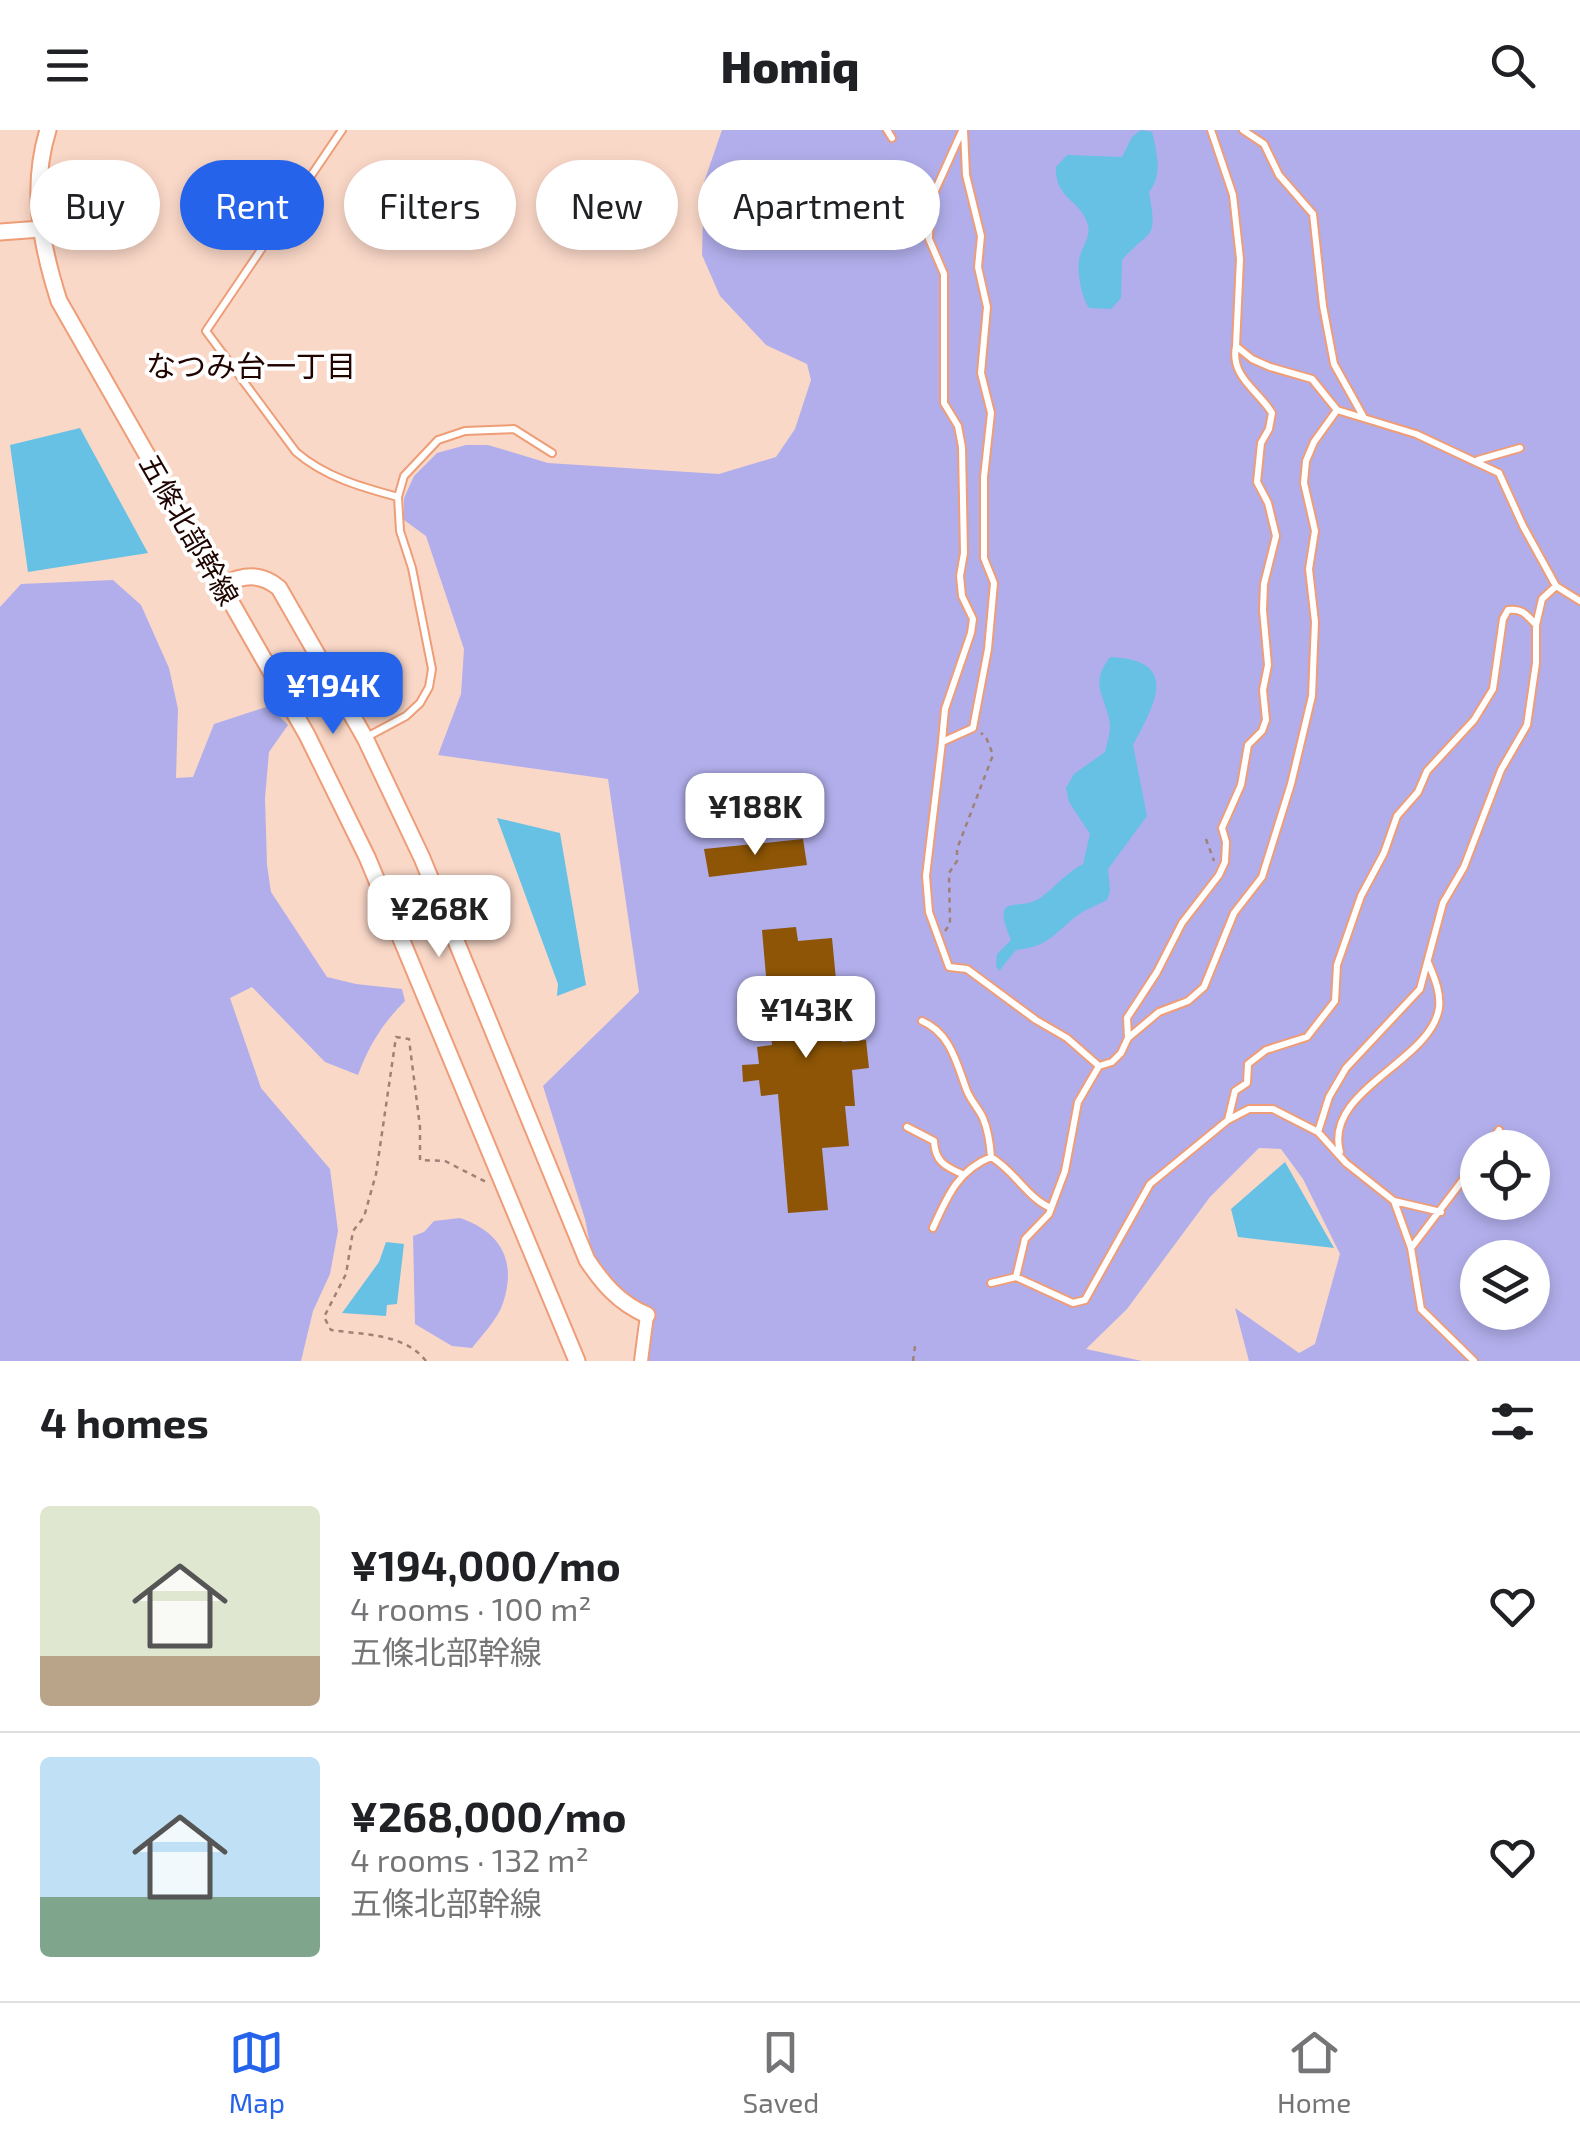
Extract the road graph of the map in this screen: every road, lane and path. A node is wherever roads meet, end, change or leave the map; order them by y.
1 (48, 130) edge
2 (342, 130) edge
3 (964, 130) edge
4 (1211, 130) edge
5 (1243, 130) edge
6 (43, 160) edge
7 (940, 181) edge
8 (30, 230) edge
9 (0, 232) edge
10 (44, 250) edge
11 (933, 250) edge
12 (1236, 346) junction
13 (1337, 410) junction
14 (1365, 418) junction
15 (1520, 448) dead end
16 (552, 454) dead end
17 (1478, 460) junction
18 (398, 497) junction
19 (221, 585) junction
20 (1556, 586) junction
21 (1580, 601) edge
22 (1536, 625) junction
23 (972, 728) junction
24 (365, 738) junction
25 (942, 742) junction
26 (1206, 839) dead end
27 (1460, 874) junction
28 (1219, 876) junction
29 (1463, 890) dead end
30 (940, 941) junction
31 (1428, 961) junction
32 (922, 1022) dead end
33 (1128, 1038) junction
34 (1099, 1066) junction
35 (1228, 1120) junction
36 (907, 1128) dead end
37 (1318, 1132) junction
38 (992, 1156) junction
39 (1341, 1158) junction
40 (962, 1174) junction
41 (1460, 1185) edge
42 (507, 1192) junction
43 (1394, 1202) junction
44 (1051, 1208) junction
45 (1440, 1212) junction
46 (932, 1228) dead end
47 (1411, 1248) junction
48 (1016, 1277) junction
49 (991, 1282) dead end
50 (647, 1315) joint
51 (914, 1346) dead end
52 (426, 1361) edge
53 (576, 1361) edge
54 (641, 1361) edge
55 (913, 1361) edge
56 (1474, 1361) edge

1 - 6 street, 五條北部幹線
2 - 18 lane
3 - 7 lane
3 - 23 lane
4 - 12 lane
5 - 14 lane
8 - 9 street
10 - 19 street, 五條北部幹線
11 - 25 lane
12 - 13 lane
12 - 28 lane
13 - 14 lane
13 - 33 lane
14 - 17 lane
15 - 17 lane
16 - 18 lane
17 - 20 lane
18 - 24 lane
19 - 24 street
19 - 42 street, 五條北部幹線
20 - 21 lane
20 - 22 lane
22 - 27 lane
22 - 35 lane
23 - 25 lane
23 - 30 path
24 - 50 street
25 - 30 lane
26 - 28 path
27 - 29 lane
27 - 31 lane
28 - 33 lane
30 - 34 lane
31 - 37 lane
31 - 39 lane
32 - 38 lane
33 - 34 lane
34 - 44 lane
35 - 37 lane
35 - 48 lane
36 - 40 lane
37 - 39 lane
38 - 40 lane
38 - 44 lane
39 - 43 lane
40 - 46 lane
41 - 45 lane
42 - 52 path
42 - 53 street, 五條北部幹線
43 - 45 lane
43 - 47 lane
44 - 48 lane
45 - 47 lane
47 - 56 lane
48 - 49 lane
50 - 54 street
51 - 55 path

